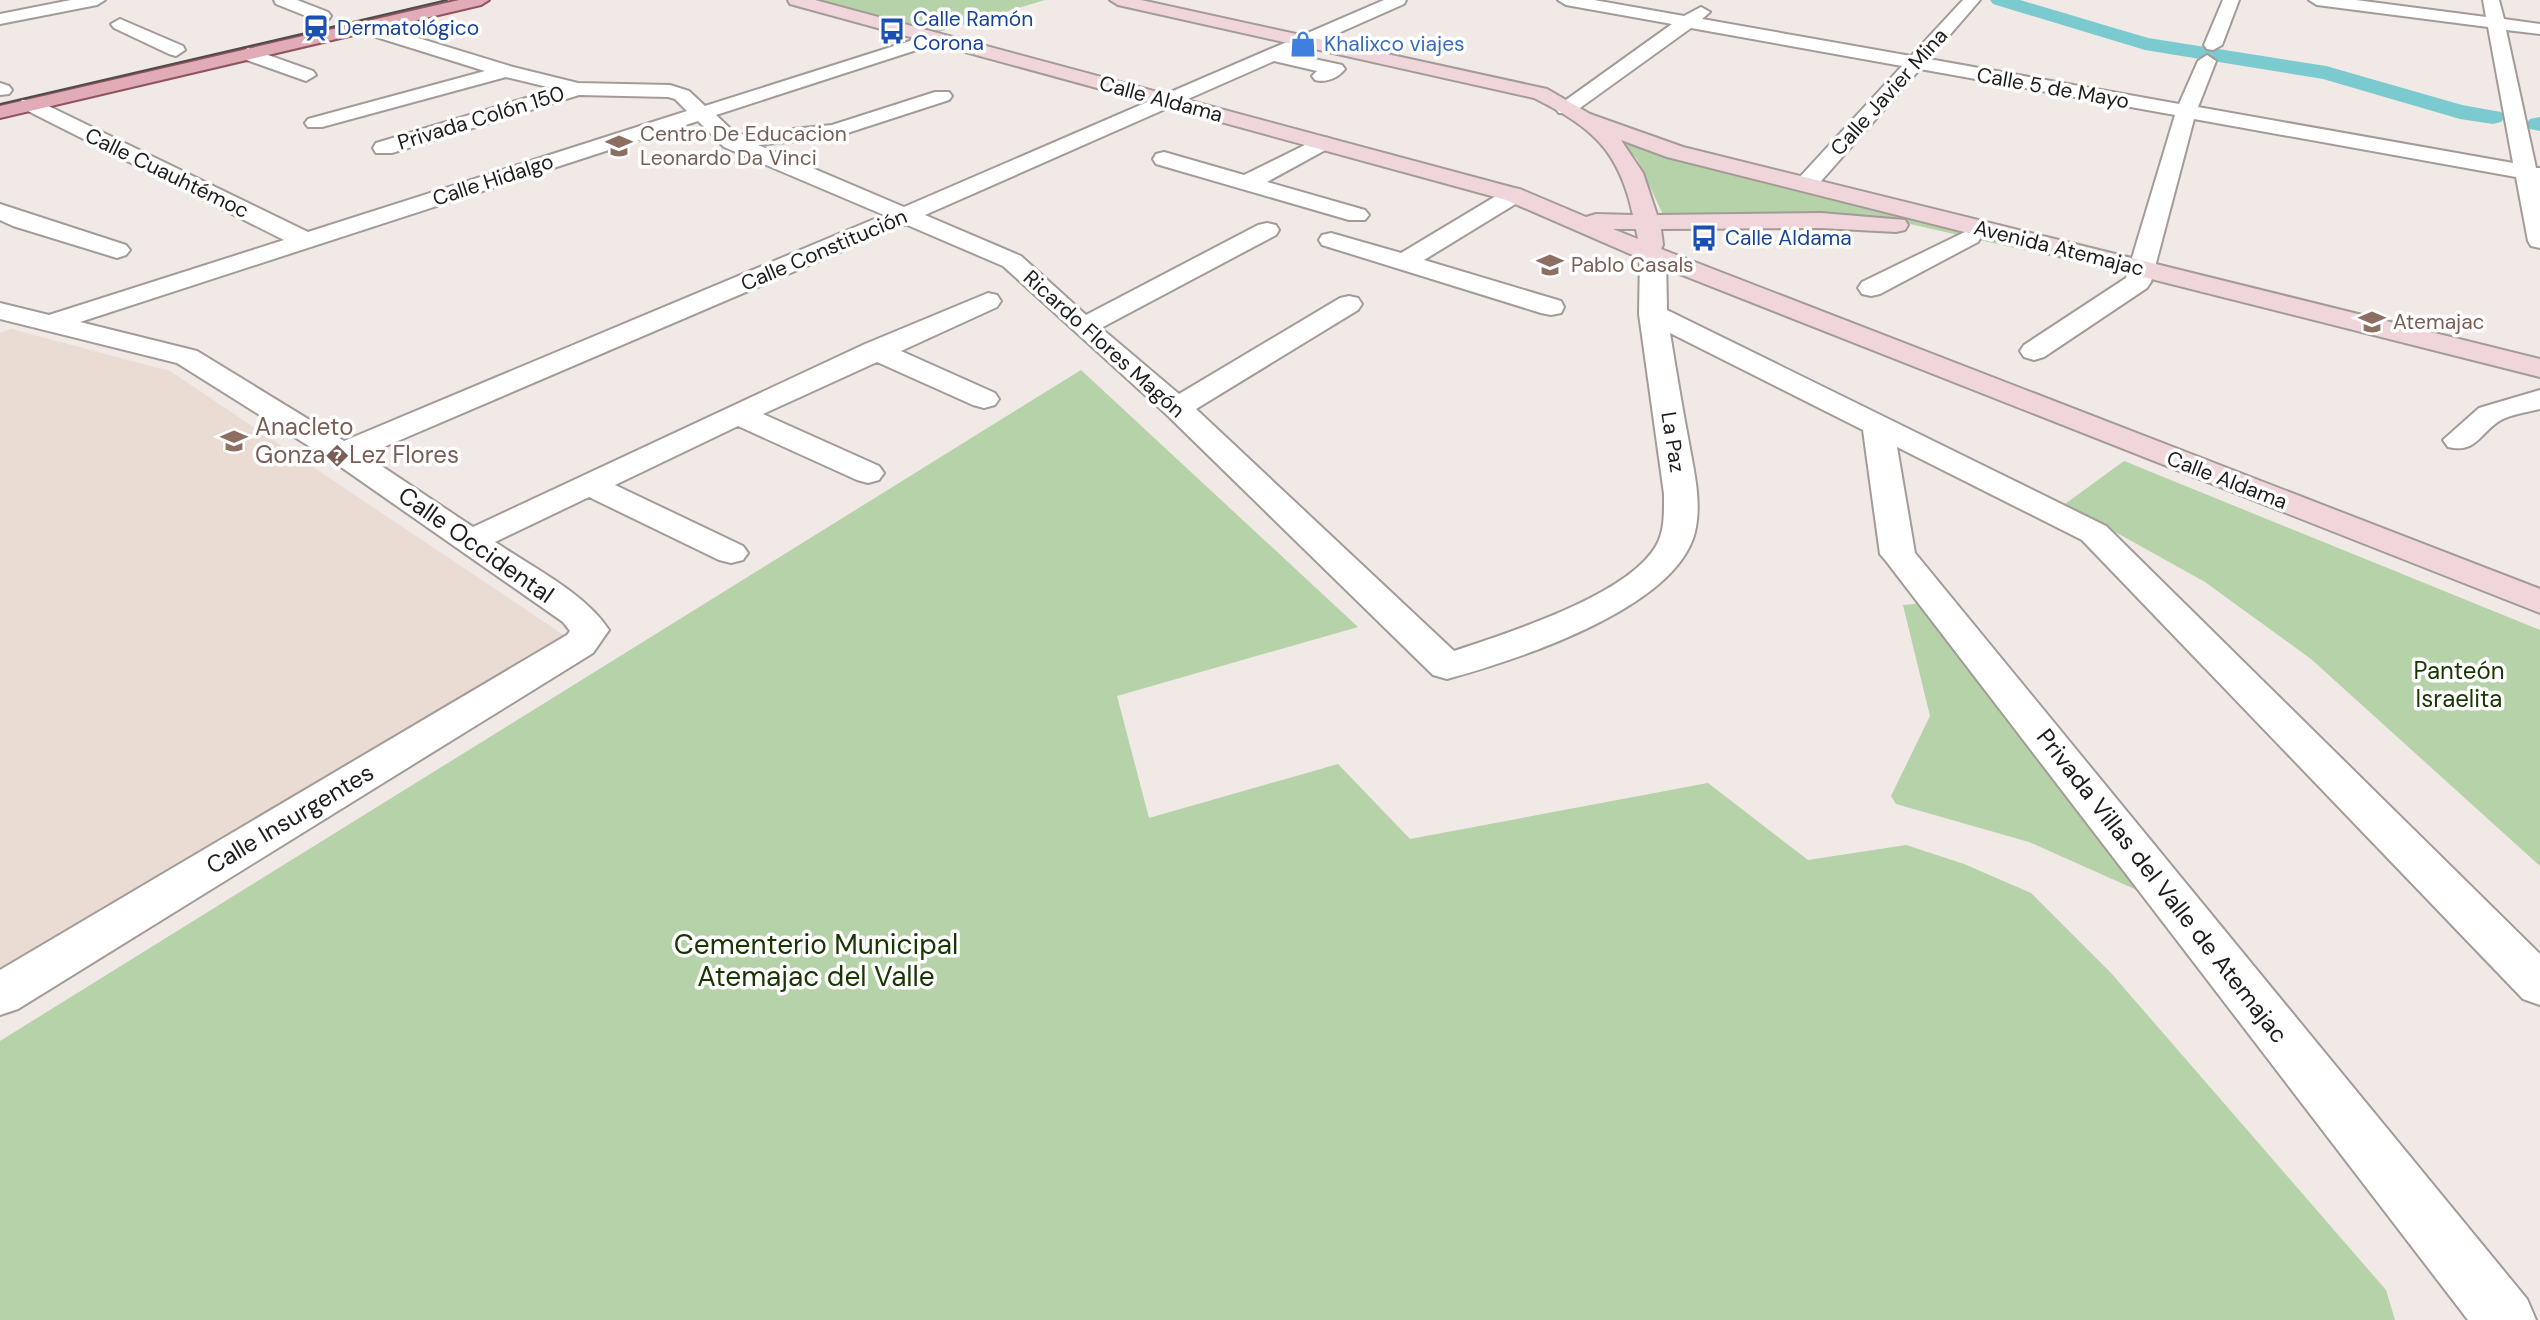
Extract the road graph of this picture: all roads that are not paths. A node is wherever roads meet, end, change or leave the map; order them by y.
1 (97, 0) edge
2 (282, 0) edge
3 (481, 0) edge
4 (796, 0) edge
5 (1118, 0) edge
6 (1398, 0) edge
7 (1566, 0) edge
8 (1718, 0) edge
9 (1972, 0) edge
10 (2231, 0) edge
11 (2317, 0) edge
12 (2491, 0) edge
13 (328, 15) joint
14 (0, 19) edge
15 (296, 22) dead end
16 (1688, 22) junction
17 (2495, 23) junction
18 (120, 24) dead end
19 (363, 27) junction
20 (2540, 29) edge
21 (932, 39) junction
22 (1303, 41) junction
23 (182, 48) joint
24 (248, 54) junction
25 (1272, 55) junction
26 (150, 56) dead end
27 (1916, 63) junction
28 (506, 71) junction
29 (306, 75) dead end
30 (1322, 76) dead end
31 (578, 89) junction
32 (1, 90) edge
33 (27, 95) junction
34 (942, 96) dead end
35 (1169, 102) junction
36 (0, 112) edge
37 (703, 112) junction
38 (2186, 112) junction
39 (1573, 114) junction
40 (732, 142) junction
41 (1321, 143) junction
42 (384, 148) junction
43 (1164, 159) dead end
44 (422, 162) dead end
45 (2533, 174) edge
46 (1247, 183) junction
47 (1806, 184) junction
48 (1514, 195) junction
49 (1357, 215) dead end
50 (903, 216) junction
51 (7, 221) edge
52 (1267, 230) dead end
53 (1969, 237) junction
54 (1650, 239) junction
55 (1331, 240) dead end
56 (306, 241) junction
57 (2540, 241) edge
58 (117, 250) dead end
59 (1404, 262) junction
60 (2140, 275) junction
61 (1871, 288) dead end
62 (988, 301) dead end
63 (1349, 304) dead end
64 (1551, 307) dead end
65 (0, 311) edge
66 (1653, 314) junction
67 (54, 322) junction
68 (1083, 327) junction
69 (875, 350) junction
70 (2034, 351) dead end
71 (2540, 368) edge
72 (2540, 385) edge
73 (984, 398) dead end
74 (2540, 399) edge
75 (1177, 408) junction
76 (738, 414) junction
77 (1878, 426) junction
78 (2459, 440) dead end
79 (342, 453) junction
80 (868, 473) dead end
81 (592, 486) junction
82 (471, 541) junction
83 (731, 554) dead end
84 (2540, 602) edge
85 (580, 644) joint
86 (1447, 666) joint
87 (2540, 985) edge
88 (0, 995) edge
89 (2505, 1320) edge

1 - 14 street
2 - 13 street
3 - 19 main road
4 - 21 street, Calle Aldama
5 - 22 street
6 - 22 street, Calle Constitución
7 - 16 street, Calle 5 de Mayo
8 - 16 street
9 - 27 street, Calle Javier Mina
10 - 38 street
11 - 17 street
12 - 17 street
13 - 15 main road
16 - 27 street, Calle 5 de Mayo
16 - 39 street
17 - 20 street
17 - 45 street
18 - 23 street
19 - 24 main road
19 - 28 street
21 - 35 street, Calle Aldama
21 - 37 street, Calle Hidalgo
22 - 25 street, Calle Constitución
22 - 39 street
23 - 26 main road
24 - 29 street
24 - 33 main road
25 - 30 street
25 - 35 street, Calle Constitución
27 - 38 street, Calle 5 de Mayo
27 - 47 street, Calle Javier Mina
28 - 31 street
28 - 42 street, Privada Colón 150
31 - 37 street, Ricardo Flores Magón
31 - 42 street, Privada Colón 150
32 - 33 main road
33 - 36 main road
33 - 56 street, Calle Cuauhtémoc
34 - 40 street
35 - 41 street, Calle Aldama
35 - 50 street, Calle Constitución
37 - 40 street, Ricardo Flores Magón
37 - 56 street, Calle Hidalgo
38 - 45 street, Calle 5 de Mayo
38 - 60 street
39 - 47 street, Avenida Atemajac
39 - 54 street, La Paz
40 - 50 street, Ricardo Flores Magón
41 - 46 street
41 - 48 street, Calle Aldama
42 - 44 street, Privada Colón 150
43 - 46 street
45 - 57 street
46 - 49 street
47 - 60 street, Avenida Atemajac
48 - 54 street, Calle Aldama
48 - 59 street
50 - 68 street, Ricardo Flores Magón
50 - 79 street, Calle Constitución
51 - 58 street
52 - 68 street
53 - 54 street, Avenida Atemajac
53 - 60 street, Avenida Atemajac
53 - 61 street
54 - 66 street, La Paz
54 - 84 street, Calle Aldama
55 - 59 street
56 - 67 street, Calle Hidalgo
59 - 64 street
60 - 70 street
60 - 71 street, Avenida Atemajac
60 - 72 street, Avenida Atemajac
62 - 69 street
63 - 75 street
65 - 67 street, Calle Occidental
66 - 77 street
66 - 86 street, La Paz
67 - 79 street, Calle Occidental
68 - 75 street, Ricardo Flores Magón
69 - 73 street
69 - 76 street
74 - 78 street
75 - 86 street, Ricardo Flores Magón
76 - 80 street
76 - 81 street
77 - 87 street
77 - 89 street, Privada Villas del Valle de Atemajac
79 - 82 street, Calle Occidental
81 - 82 street
81 - 83 street
82 - 85 street, Calle Occidental
85 - 88 street, Calle Insurgentes

